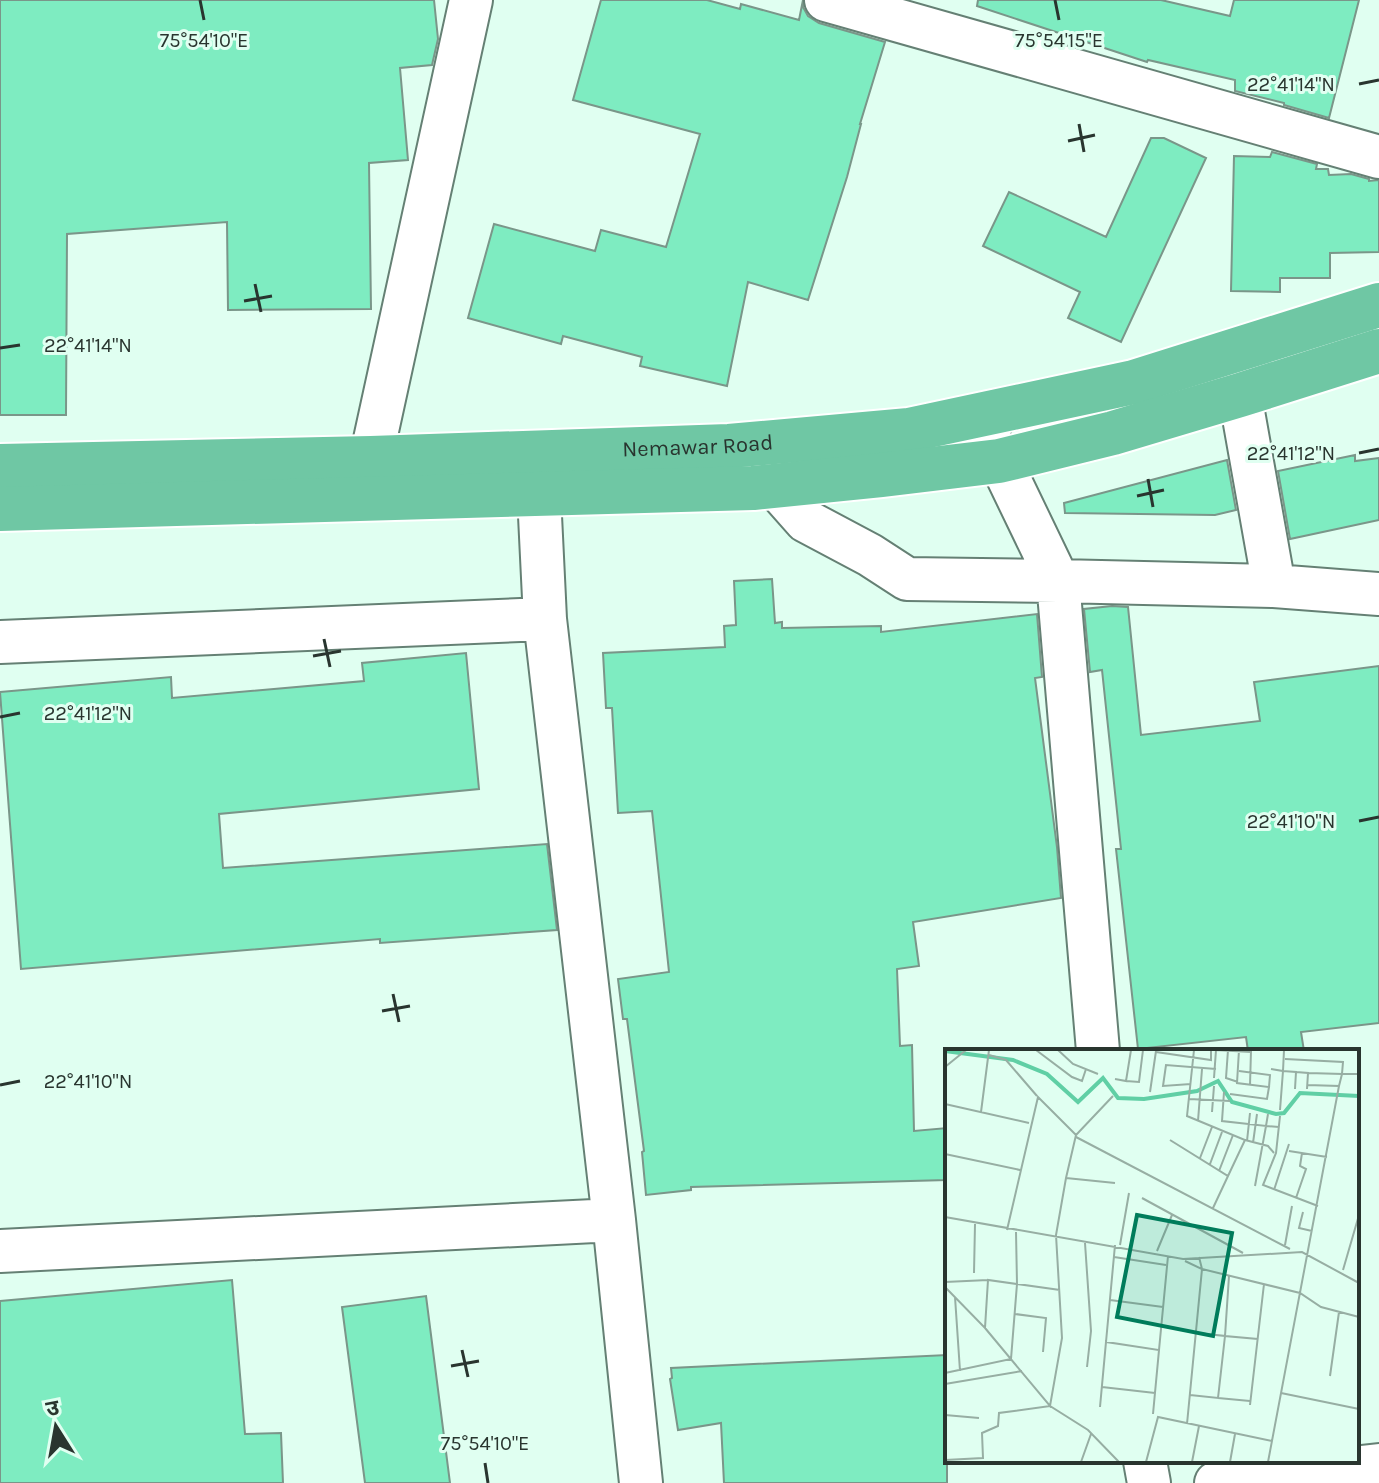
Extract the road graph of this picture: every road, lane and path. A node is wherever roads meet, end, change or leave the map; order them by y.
1 (471, 0) edge
2 (826, 0) edge
3 (1379, 157) edge
4 (1379, 305) edge
5 (1379, 351) edge
6 (1240, 395) junction
7 (978, 415) junction
8 (767, 442) junction
9 (544, 452) junction
10 (371, 458) junction
11 (999, 461) junction
12 (0, 466) edge
13 (775, 486) junction
14 (539, 495) junction
15 (0, 509) edge
16 (1058, 581) junction
17 (1274, 586) junction
18 (1379, 594) edge
19 (545, 619) junction
20 (0, 642) edge
21 (1098, 1049) edge
22 (614, 1220) junction
23 (0, 1251) edge
24 (1145, 1463) edge
25 (1379, 1465) edge
26 (641, 1483) edge
27 (1149, 1483) edge
28 (1216, 1483) edge

1 - 10 street
2 - 3 street
4 - 7 highway, Nemawar Road
5 - 6 highway, Nemawar Road
6 - 11 highway, Nemawar Road
6 - 17 street
7 - 8 highway, Nemawar Road
7 - 11 street
8 - 9 highway, Nemawar Road
8 - 13 street
9 - 10 highway, Nemawar Road
9 - 14 street
10 - 12 highway, Nemawar Road
11 - 13 highway, Nemawar Road
11 - 16 street
13 - 14 highway, Nemawar Road
13 - 16 street
14 - 15 highway, Nemawar Road
14 - 19 street
16 - 17 street
16 - 21 street
17 - 18 street
19 - 20 street
19 - 22 street
22 - 23 street
22 - 26 street
24 - 27 street
25 - 28 street

